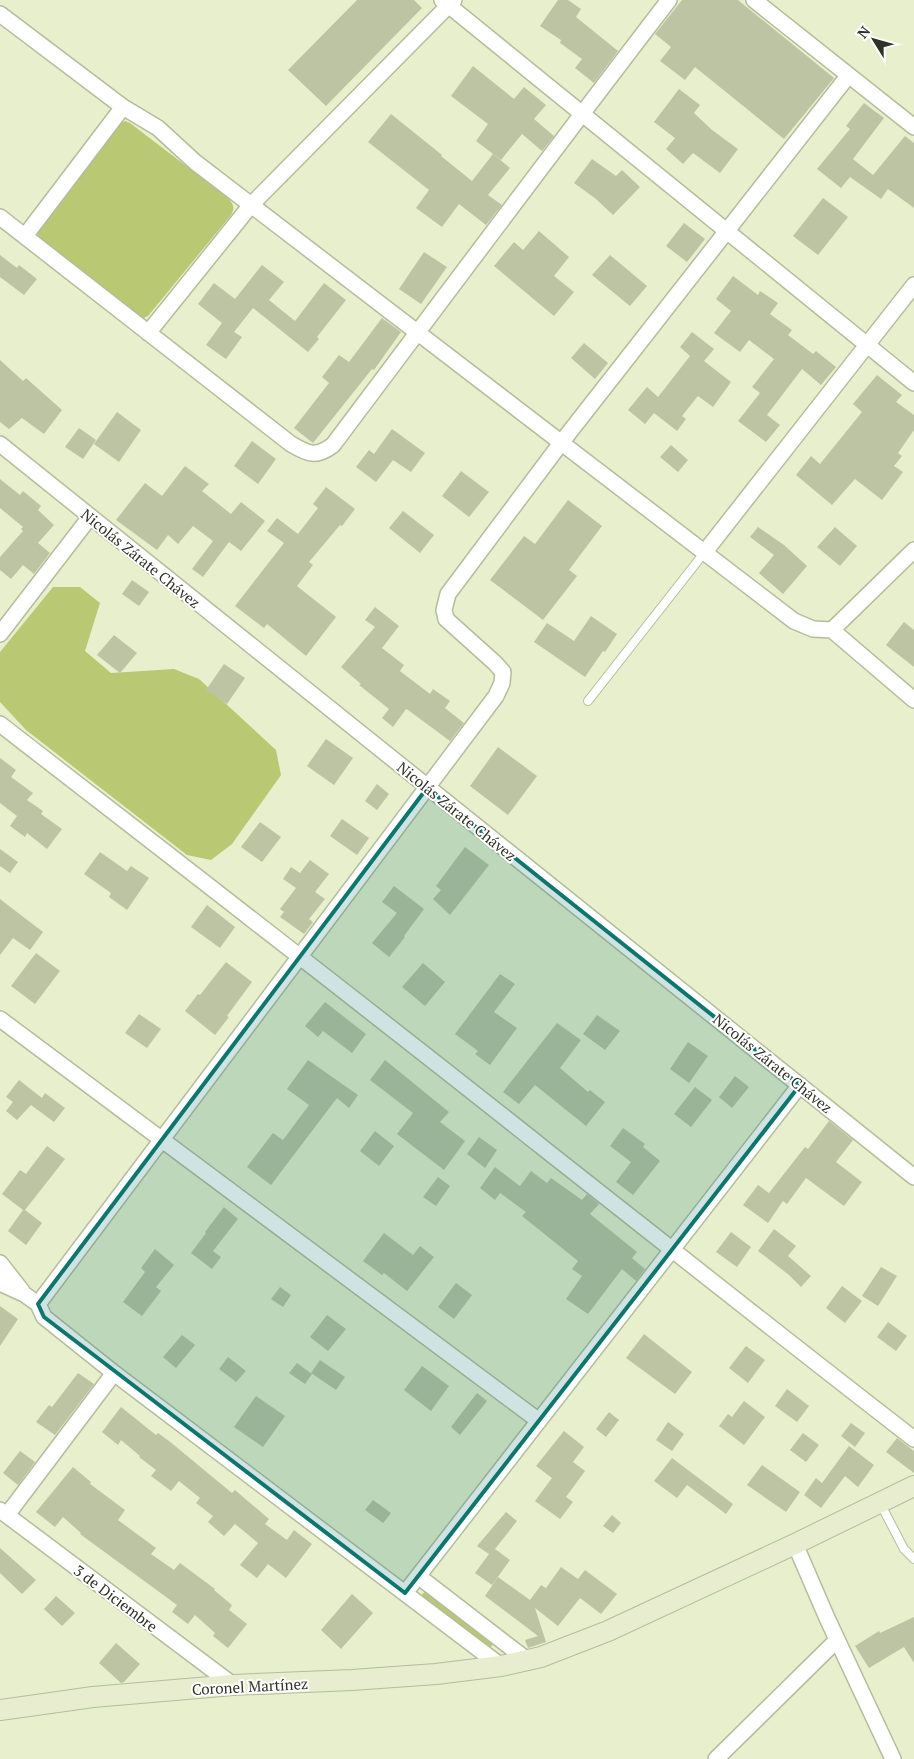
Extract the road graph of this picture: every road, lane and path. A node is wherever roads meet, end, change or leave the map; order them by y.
1 (669, 0) edge
2 (754, 0) edge
3 (449, 2) edge
4 (0, 14) edge
5 (848, 76) junction
6 (123, 107) junction
7 (582, 113) junction
8 (914, 127) edge
9 (251, 205) junction
10 (0, 217) edge
11 (726, 231) junction
12 (25, 236) junction
13 (914, 285) edge
14 (148, 333) junction
15 (419, 333) junction
16 (866, 344) junction
17 (914, 383) edge
18 (561, 443) junction
19 (0, 444) edge
20 (90, 517) junction
21 (914, 550) edge
22 (704, 553) junction
23 (832, 630) junction
24 (0, 634) edge
25 (914, 700) edge
26 (588, 701) dead end
27 (0, 724) edge
28 (427, 788) junction
29 (300, 957) junction
30 (0, 1019) edge
31 (800, 1085) junction
32 (163, 1141) junction
33 (914, 1177) edge
34 (672, 1249) junction
35 (0, 1263) edge
36 (0, 1283) edge
37 (24, 1294) junction
38 (38, 1304) junction
39 (114, 1373) junction
40 (539, 1421) junction
41 (914, 1439) edge
42 (914, 1486) edge
43 (880, 1503) junction
44 (4, 1512) edge
45 (795, 1544) junction
46 (914, 1559) edge
47 (418, 1576) junction
48 (405, 1593) junction
49 (837, 1640) junction
50 (527, 1660) junction
51 (501, 1666) junction
52 (233, 1685) junction
53 (0, 1710) edge
54 (716, 1759) edge
55 (893, 1759) edge

1 - 7 street
2 - 5 street
3 - 7 street
3 - 9 street
4 - 6 street
5 - 8 street
5 - 11 street
6 - 9 street
6 - 12 street
7 - 11 street
7 - 15 street
9 - 14 street
9 - 15 street
10 - 12 street
11 - 16 street
11 - 18 street
12 - 14 street
13 - 16 street
14 - 15 street
15 - 18 street
16 - 17 street
16 - 22 street
18 - 22 street
18 - 28 street
19 - 20 street, Nicolás Zárate Chávez
20 - 24 street
20 - 28 street, Nicolás Zárate Chávez
21 - 23 street
22 - 23 street
22 - 26 lane
23 - 25 street
27 - 29 street
28 - 29 street
28 - 31 street, Nicolás Zárate Chávez
29 - 32 street
29 - 34 street
30 - 32 street
31 - 33 street, Nicolás Zárate Chávez
31 - 34 street
32 - 38 street
32 - 40 street
34 - 40 street
34 - 41 street
35 - 37 street
36 - 37 street
37 - 38 street
38 - 39 street
39 - 44 street
39 - 48 street
40 - 47 street
42 - 43 main road
43 - 45 main road
43 - 46 lane
44 - 52 street, 3 de Diciembre
45 - 49 street
45 - 50 main road, Coronel Martínez
47 - 48 street
47 - 50 street
48 - 51 street
49 - 54 street
49 - 55 street
50 - 51 main road, Coronel Martínez
51 - 52 main road, Coronel Martínez
52 - 53 main road, Coronel Martínez

